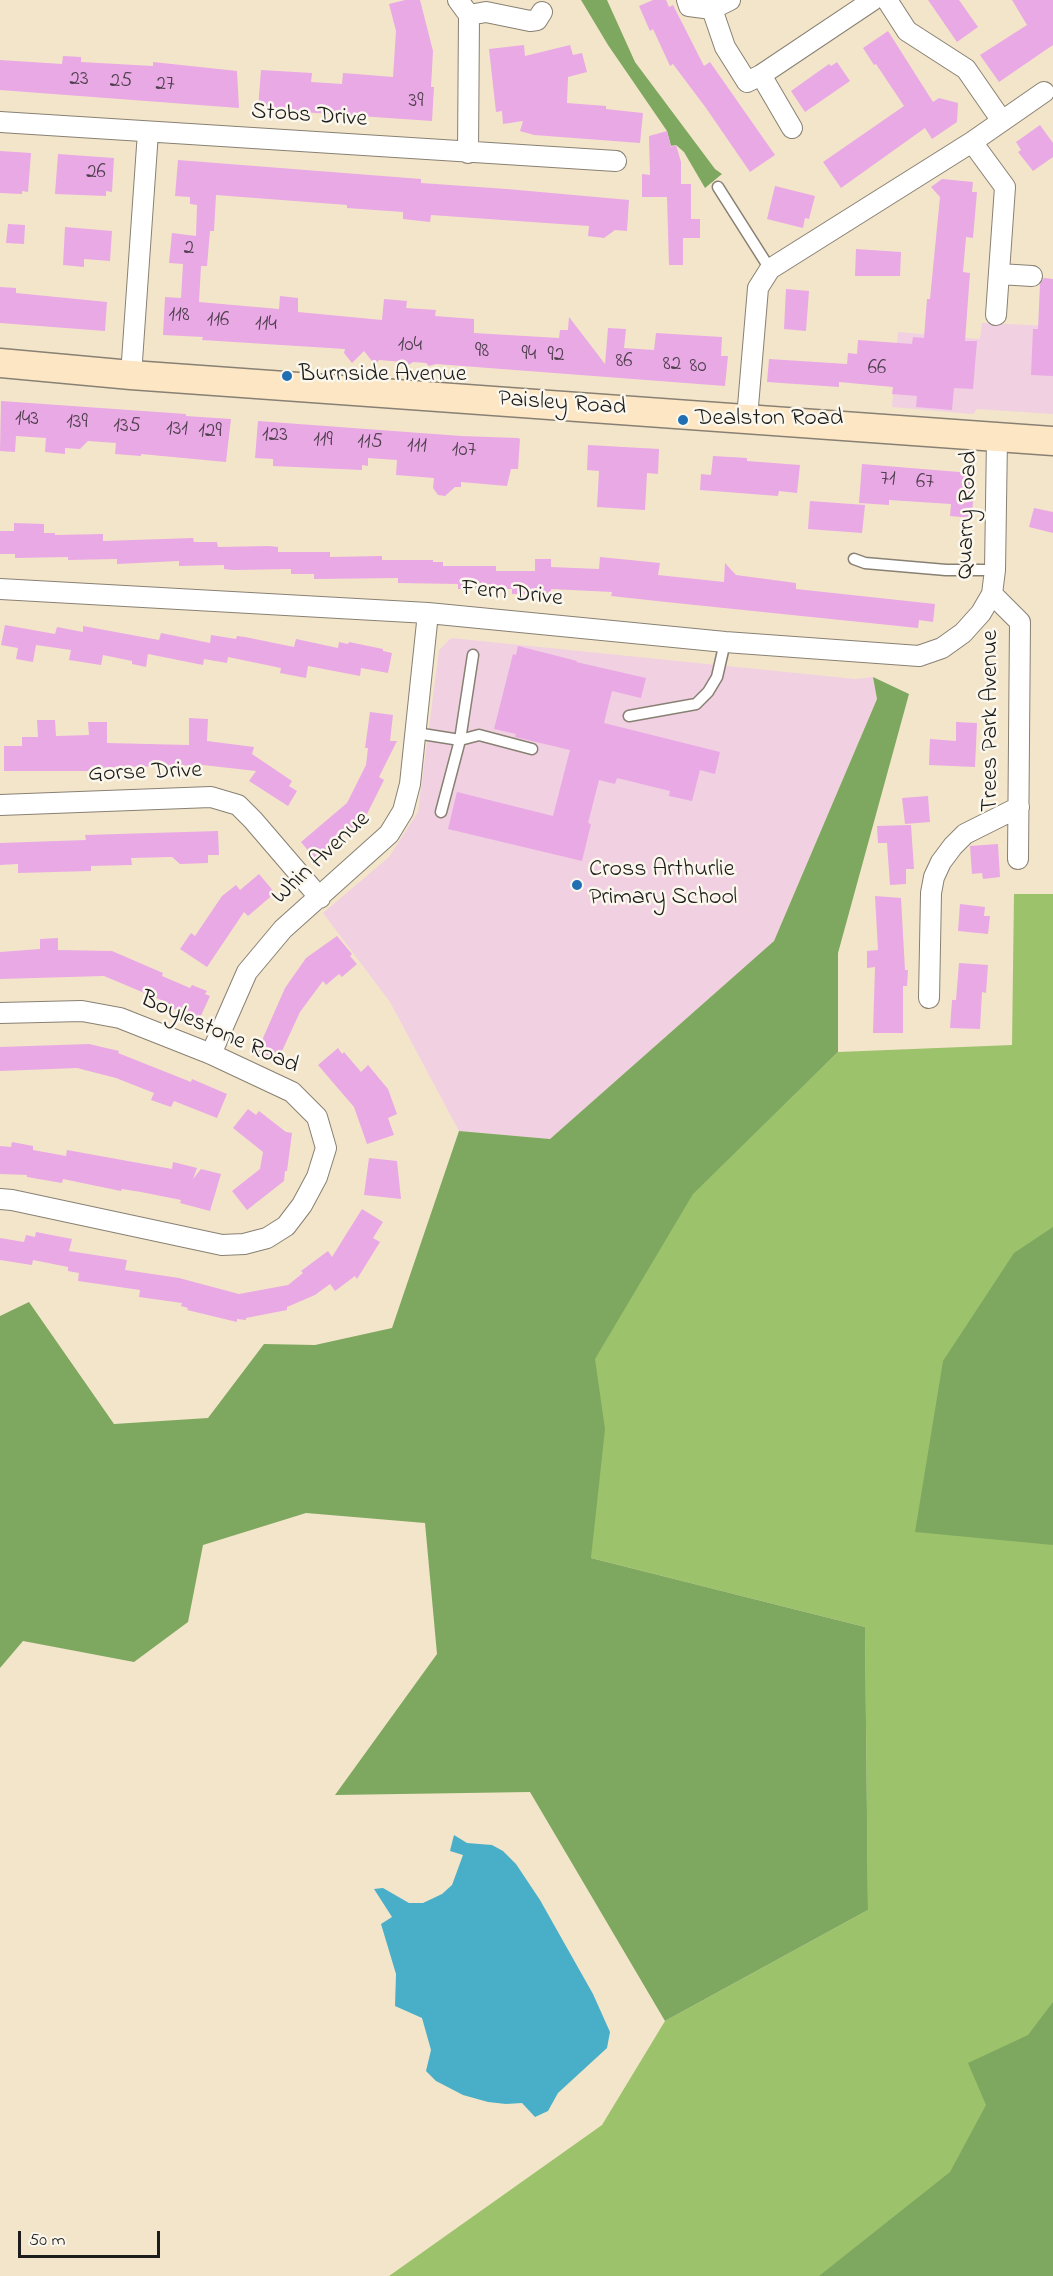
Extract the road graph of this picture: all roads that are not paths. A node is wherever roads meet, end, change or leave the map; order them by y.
1 (687, 0) edge
2 (873, 0) edge
3 (887, 0) edge
4 (721, 4) edge
5 (464, 7) edge
6 (542, 12) dead end
7 (761, 75) junction
8 (1044, 92) dead end
9 (1002, 121) junction
10 (0, 122) edge
11 (792, 128) dead end
12 (148, 132) junction
13 (972, 142) junction
14 (468, 153) junction
15 (616, 161) dead end
16 (718, 187) dead end
17 (770, 269) junction
18 (999, 274) junction
19 (1032, 276) dead end
20 (996, 315) dead end
21 (0, 363) edge
22 (131, 375) junction
23 (747, 418) junction
24 (997, 438) junction
25 (1053, 441) edge
26 (854, 559) dead end
27 (995, 570) junction
28 (0, 589) edge
29 (992, 594) junction
30 (429, 613) junction
31 (725, 642) junction
32 (473, 655) dead end
33 (629, 716) dead end
34 (416, 733) junction
35 (460, 740) junction
36 (532, 748) dead end
37 (0, 805) edge
38 (1018, 807) junction
39 (441, 812) dead end
40 (1018, 859) dead end
41 (320, 898) junction
42 (929, 998) dead end
43 (0, 1014) edge
44 (211, 1054) junction
45 (0, 1199) edge

1 - 4 street
2 - 7 street
3 - 9 street
4 - 7 street
5 - 6 street
5 - 14 street
7 - 11 street
8 - 9 street
9 - 13 street
10 - 12 street, Stobs Drive
12 - 14 street, Stobs Drive
12 - 22 street
13 - 17 street
13 - 18 street
14 - 15 street, Stobs Drive
16 - 17 lane
17 - 23 street
18 - 19 street
18 - 20 street
21 - 22 main road, Paisley Road
22 - 23 main road, Paisley Road
23 - 24 main road, Paisley Road
24 - 25 main road, Paisley Road
24 - 27 street, Quarry Road
26 - 27 lane
27 - 29 street, Quarry Road
28 - 30 street, Fern Drive
29 - 31 street, Fern Drive
29 - 38 street, Trees Park Avenue
30 - 31 street, Fern Drive
30 - 34 street, Whin Avenue
31 - 33 lane
32 - 35 lane
34 - 35 lane
34 - 41 street, Whin Avenue
35 - 36 lane
35 - 39 lane
37 - 41 street, Gorse Drive
38 - 40 street, Trees Park Avenue
38 - 42 street
41 - 44 street, Whin Avenue
43 - 44 street, Boylestone Road
44 - 45 street, Boylestone Road

